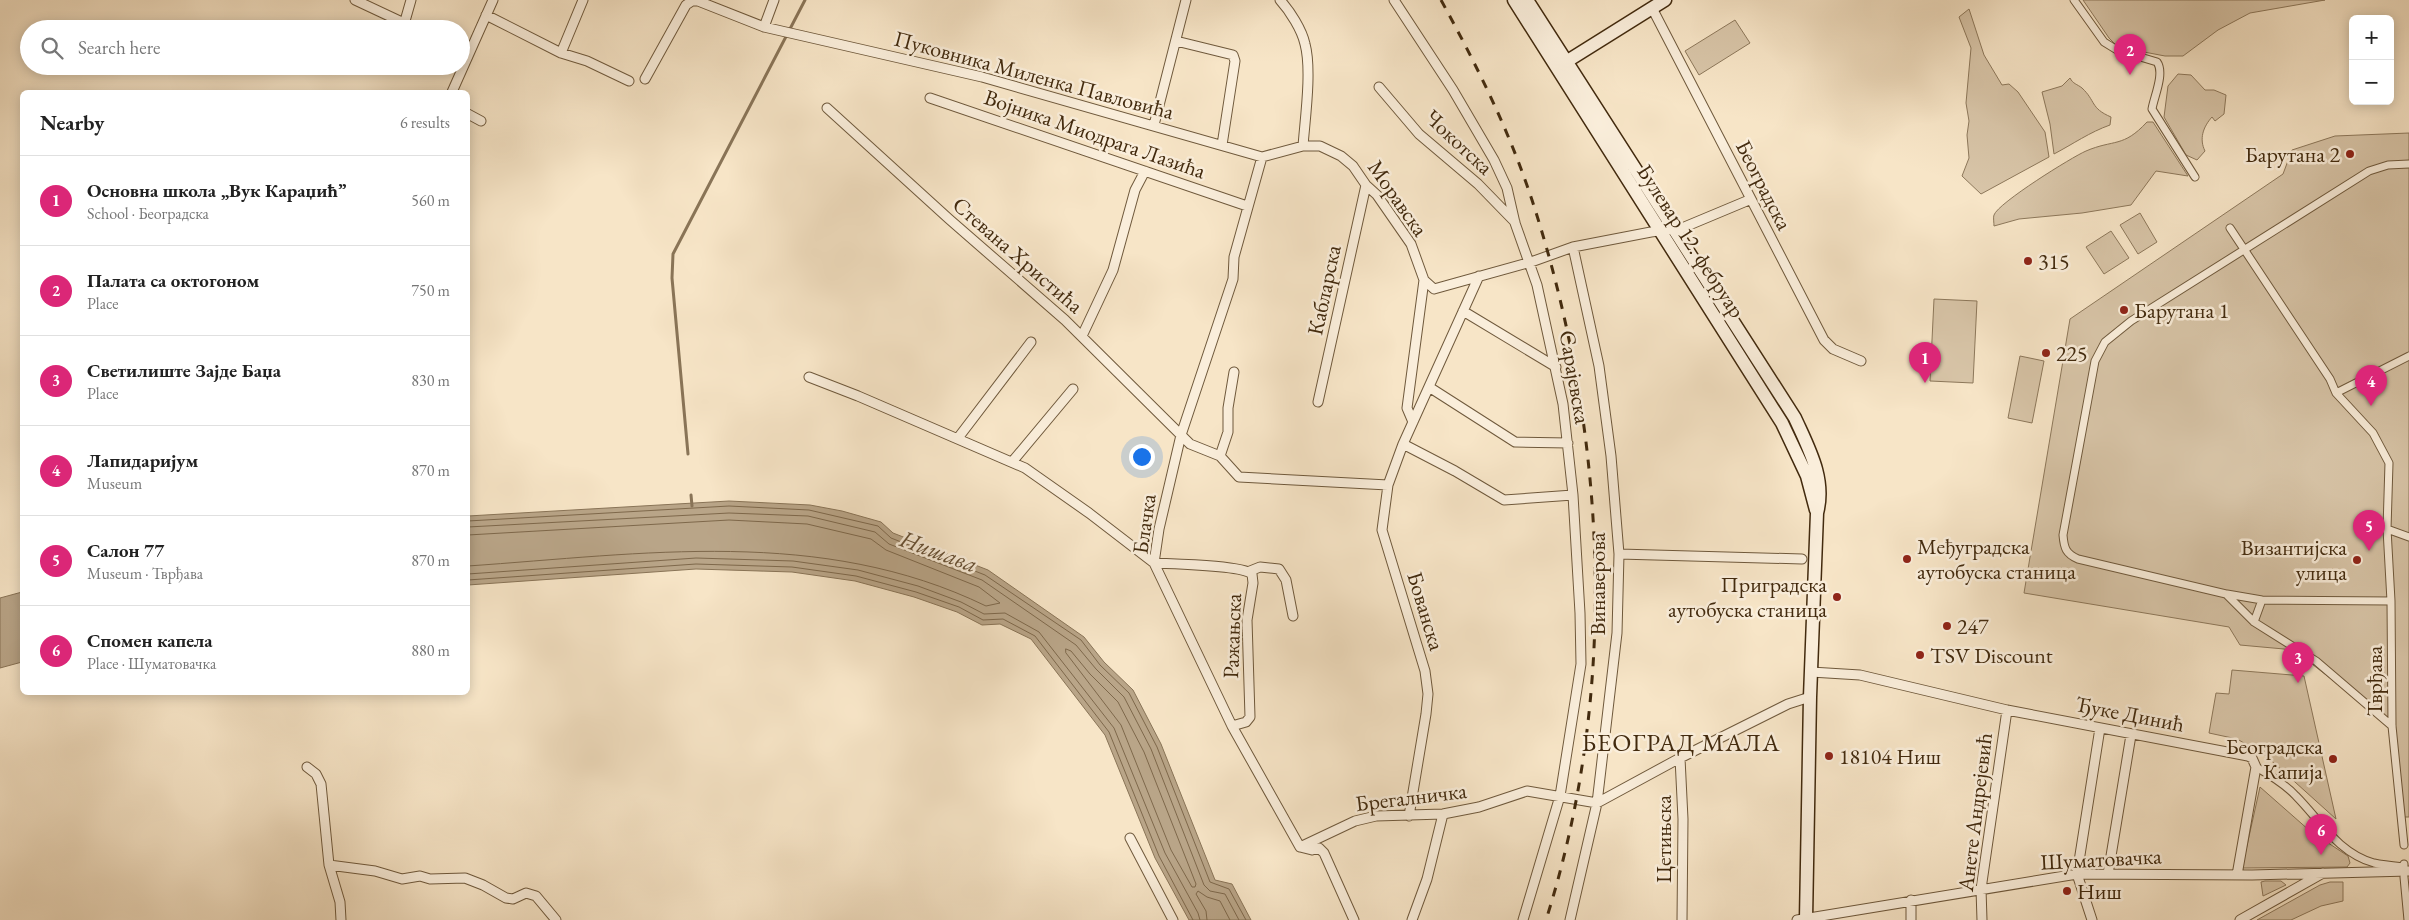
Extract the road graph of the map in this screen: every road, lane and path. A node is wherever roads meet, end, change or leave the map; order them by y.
1 (357, 0) edge
2 (412, 0) edge
3 (493, 0) edge
4 (583, 0) edge
5 (774, 0) edge
6 (1186, 0) edge
7 (1280, 0) edge
8 (1394, 0) edge
9 (1514, 0) edge
10 (1527, 0) edge
11 (1664, 0) edge
12 (2074, 0) edge
13 (1652, 8) junction
14 (486, 15) junction
15 (393, 20) edge
16 (406, 20) edge
17 (764, 27) junction
18 (1176, 41) junction
19 (470, 51) edge
20 (561, 53) junction
21 (1562, 64) junction
22 (460, 75) edge
23 (646, 79) dead end
24 (629, 81) dead end
25 (1379, 86) dead end
26 (453, 90) edge
27 (930, 98) dead end
28 (826, 108) dead end
29 (470, 115) edge
30 (481, 121) dead end
31 (1154, 125) junction
32 (1222, 145) junction
33 (1303, 146) junction
34 (1262, 156) junction
35 (2409, 164) edge
36 (1145, 172) junction
37 (2195, 177) dead end
38 (1366, 186) junction
39 (1749, 200) junction
40 (1247, 206) junction
41 (1515, 222) junction
42 (2230, 228) dead end
43 (1667, 231) junction
44 (1574, 247) junction
45 (2244, 248) junction
46 (1531, 262) junction
47 (1479, 276) junction
48 (1424, 280) junction
49 (1463, 311) junction
50 (1082, 336) junction
51 (1031, 342) dead end
52 (2409, 356) edge
53 (1861, 361) dead end
54 (1556, 367) junction
55 (1234, 372) dead end
56 (809, 377) dead end
57 (1429, 387) junction
58 (1073, 389) dead end
59 (2336, 393) junction
60 (1318, 402) dead end
61 (1413, 422) junction
62 (1181, 434) junction
63 (958, 438) junction
64 (1568, 443) junction
65 (1403, 444) junction
66 (1220, 456) junction
67 (1012, 462) junction
68 (1388, 485) junction
69 (1573, 495) junction
70 (2387, 529) junction
71 (2409, 536) edge
72 (1619, 554) junction
73 (1802, 559) dead end
74 (1154, 563) junction
75 (1250, 571) junction
76 (2226, 594) junction
77 (2262, 600) junction
78 (2391, 601) junction
79 (1293, 616) dead end
80 (2254, 622) junction
81 (1811, 672) junction
82 (1810, 697) junction
83 (2007, 710) junction
84 (1232, 726) junction
85 (2392, 726) junction
86 (2100, 728) junction
87 (2131, 735) junction
88 (1680, 758) junction
89 (307, 767) dead end
90 (2256, 767) junction
91 (1560, 796) junction
92 (1597, 802) junction
93 (1443, 814) junction
94 (1409, 816) junction
95 (2406, 831) edge
96 (1130, 838) dead end
97 (2404, 845) dead end
98 (1300, 847) junction
99 (329, 865) junction
100 (2405, 870) edge
101 (2324, 872) junction
102 (2078, 874) junction
103 (2108, 874) junction
104 (2237, 875) junction
105 (1981, 888) junction
106 (1912, 900) junction
107 (341, 920) edge
108 (556, 920) edge
109 (1173, 920) edge
110 (1354, 920) edge
111 (1412, 920) edge
112 (1523, 920) edge
113 (1570, 920) edge
114 (1682, 920) edge
115 (1803, 920) edge
116 (1911, 920) edge
117 (1982, 920) edge
118 (2092, 920) edge
119 (2240, 920) edge
120 (2408, 920) edge

1 - 15 street
2 - 16 street
3 - 14 street
4 - 20 street
5 - 17 street
6 - 18 street
7 - 33 street
8 - 41 street, Сарајевска
9 - 21 main road, Булевар 12. фебруар
10 - 21 main road, Булевар 12. фебруар
11 - 13 main road
12 - 37 street
13 - 21 main road
13 - 39 street, Београдска
14 - 19 street
14 - 20 street
17 - 23 street, Пуковника Миленка Павловића
17 - 31 street, Пуковника Миленка Павловића
18 - 31 street
18 - 32 street
20 - 24 street
21 - 43 main road, Булевар 12. фебруар
22 - 26 street
25 - 41 street, Чокотска
27 - 36 street, Војника Миодрага Лазића
28 - 50 street, Стевана Христића
29 - 30 street
31 - 32 street, Пуковника Миленка Павловића
32 - 34 street, Пуковника Миленка Павловића
33 - 34 street, Моравска
33 - 38 street, Моравска
34 - 40 street, Блачка
35 - 45 street
36 - 40 street, Војника Миодрага Лазића
36 - 50 street
38 - 48 street, Моравска
38 - 60 street, Кабларска
39 - 43 street
39 - 53 street, Београдска
40 - 62 street, Блачка
41 - 46 street, Сарајевска
42 - 45 street, Тврђава
43 - 44 street
43 - 81 main road, Булевар 12. фебруар
44 - 46 street
44 - 72 street, Винаверова
45 - 59 street, Тврђава
45 - 76 street
46 - 47 street
46 - 54 street, Сарајевска
47 - 48 street
47 - 49 street, Бованска
48 - 61 street
49 - 54 street
49 - 57 street, Бованска
50 - 62 street, Стевана Христића
51 - 63 street
52 - 59 street
54 - 64 street, Сарајевска
55 - 66 street
56 - 63 street
57 - 61 street, Бованска
57 - 64 street
58 - 67 street
59 - 70 street, Тврђава
61 - 65 street, Бованска
62 - 66 street, Стевана Христића
62 - 74 street, Блачка
63 - 67 street
64 - 69 street, Сарајевска
65 - 68 street, Бованска
65 - 69 street
66 - 68 street
67 - 74 street
68 - 94 street, Бованска
69 - 91 street, Сарајевска
70 - 71 street
70 - 78 street, Тврђава
72 - 73 street
72 - 92 street, Винаверова
74 - 75 street, Ражањска
74 - 84 street, Блачка
75 - 79 street
75 - 84 street, Ражањска
76 - 77 street
76 - 80 street
77 - 78 street
77 - 80 street
78 - 85 street, Тврђава
80 - 85 street
81 - 82 main road, Булевар 12. фебруар
81 - 83 street, Ђуке Динић
82 - 88 street
82 - 115 main road, Булевар 12. фебруар
83 - 86 street, Ђуке Динић
83 - 105 street, Анете Андрејевић
84 - 98 street, Блачка
85 - 95 street, Тврђава
86 - 87 street, Ђуке Динић
86 - 102 street
87 - 90 street, Ђуке Динић
87 - 103 street
88 - 92 street
88 - 114 street, Цетињска
89 - 99 street
90 - 100 street, Ђуке Динић
90 - 104 street
91 - 92 street, Брегалничка
91 - 93 street, Брегалничка
91 - 112 street, Сарајевска
92 - 113 street, Винаверова
93 - 94 street, Брегалничка
93 - 111 street
94 - 98 street, Брегалничка
95 - 97 street, Тврђава
96 - 109 street
98 - 110 street
99 - 107 street
99 - 108 street
100 - 101 street, Шуматовачка
100 - 120 street
101 - 104 street, Шуматовачка
101 - 119 street
102 - 103 street, Шуматовачка
102 - 105 street, Шуматовачка
102 - 118 street
103 - 104 street, Шуматовачка
105 - 106 street, Шуматовачка
105 - 117 street, Анете Андрејевић
106 - 115 street, Шуматовачка
106 - 116 street

